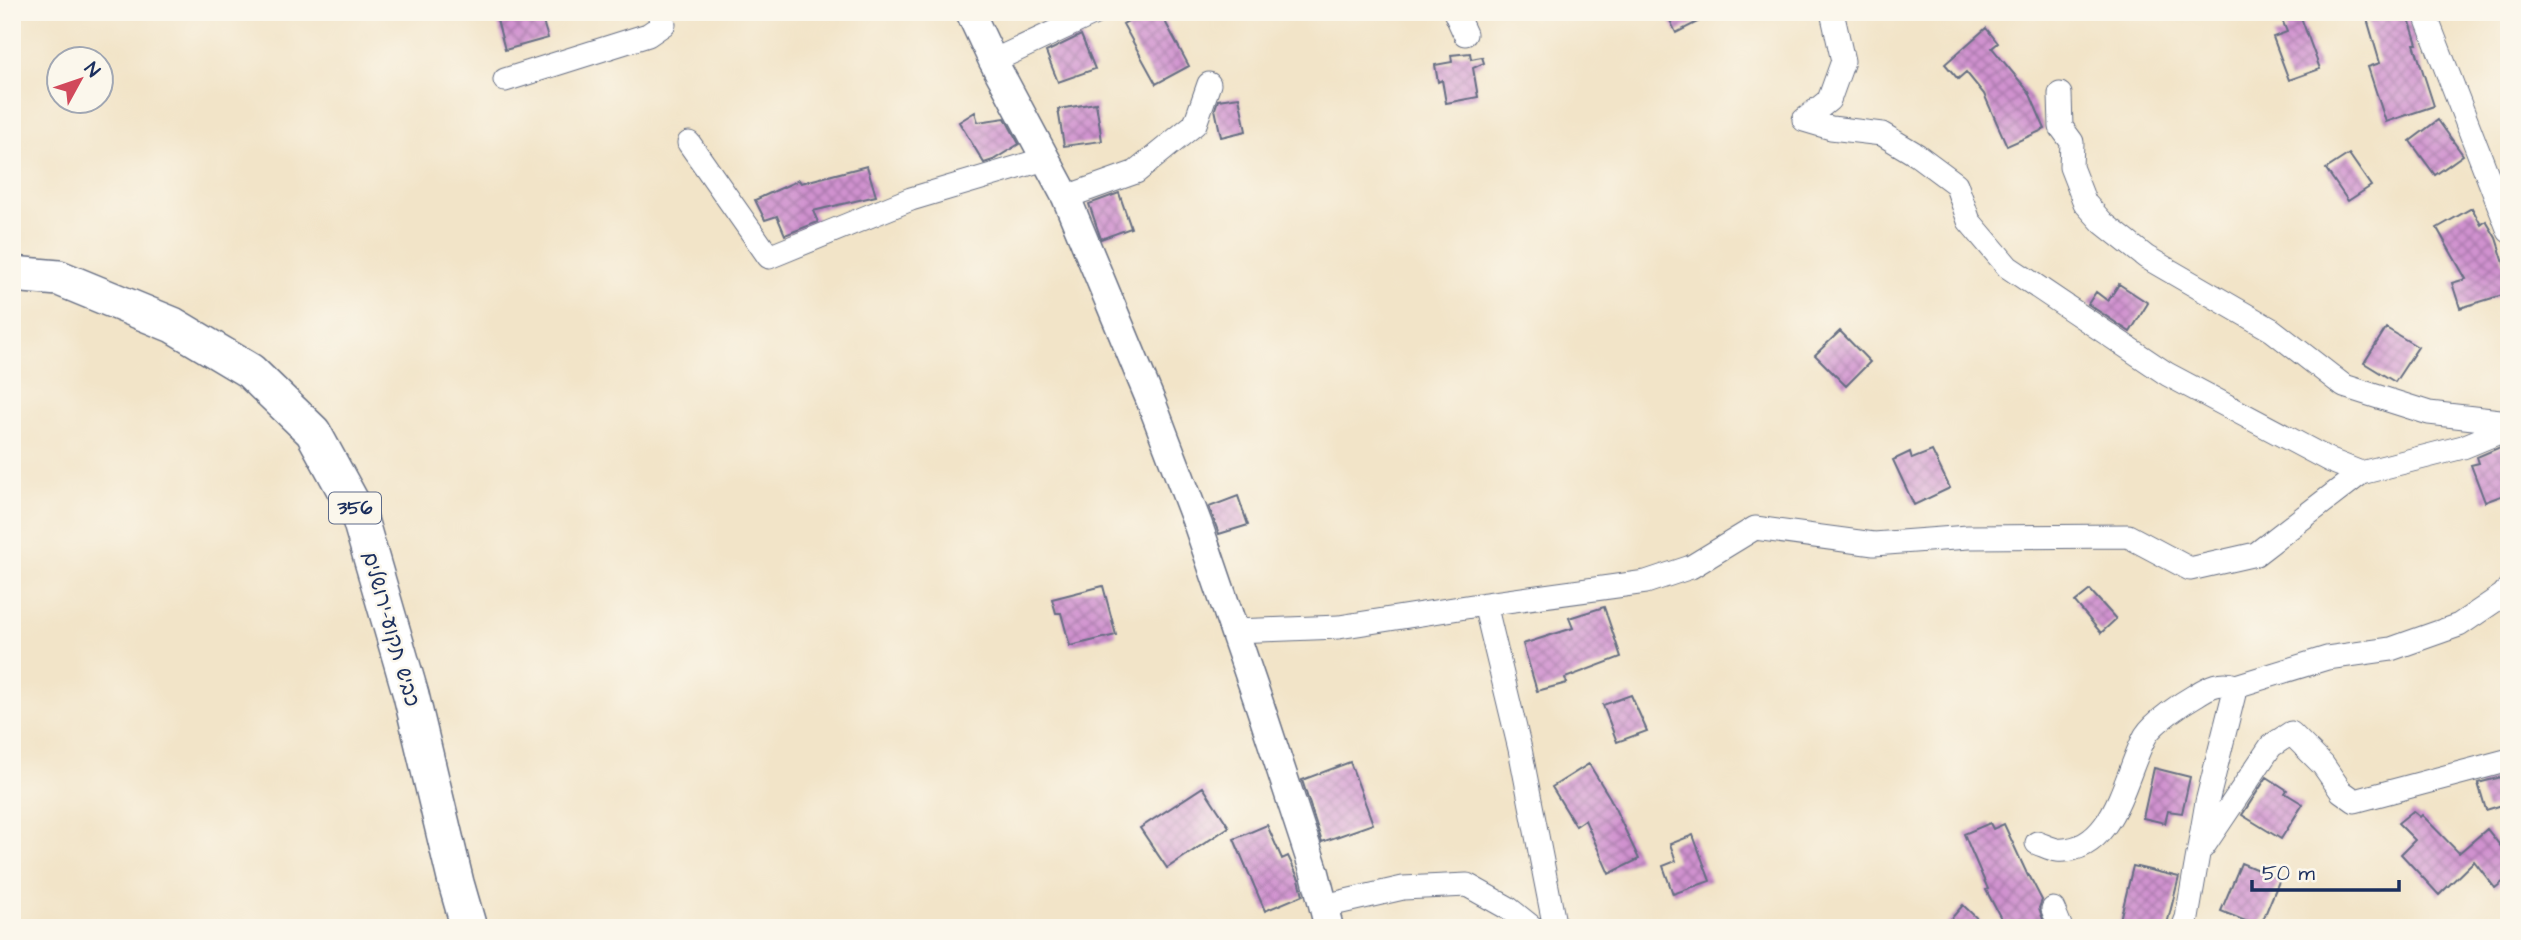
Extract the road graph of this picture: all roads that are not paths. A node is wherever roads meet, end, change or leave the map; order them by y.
1 (658, 12) edge
2 (970, 12) edge
3 (1097, 12) edge
4 (1455, 12) edge
5 (1832, 12) edge
6 (2424, 12) edge
7 (1465, 33) dead end
8 (993, 61) junction
9 (505, 80) dead end
10 (1209, 84) dead end
11 (2060, 94) dead end
12 (689, 143) dead end
13 (1045, 159) junction
14 (1066, 197) junction
15 (2509, 231) edge
16 (12, 274) edge
17 (2509, 422) edge
18 (2509, 428) edge
19 (2361, 473) junction
20 (2509, 588) edge
21 (1485, 604) junction
22 (1234, 631) junction
23 (2236, 686) junction
24 (2509, 761) edge
25 (2037, 843) dead end
26 (2198, 855) junction
27 (1327, 917) edge
28 (469, 928) edge
29 (1533, 928) edge
30 (1555, 928) edge
31 (2183, 928) edge

1 - 9 street
2 - 8 street
3 - 8 street
4 - 7 street
5 - 19 street
6 - 15 street
8 - 13 street
10 - 14 street
11 - 17 street
12 - 13 street
13 - 14 street
14 - 22 street
16 - 28 main road, כביש תקוע–ירושלים / 356
18 - 19 street
19 - 21 street
20 - 23 street
21 - 22 street
21 - 30 street
22 - 27 street
23 - 25 street
23 - 26 street
24 - 26 street
26 - 31 street
27 - 29 street

